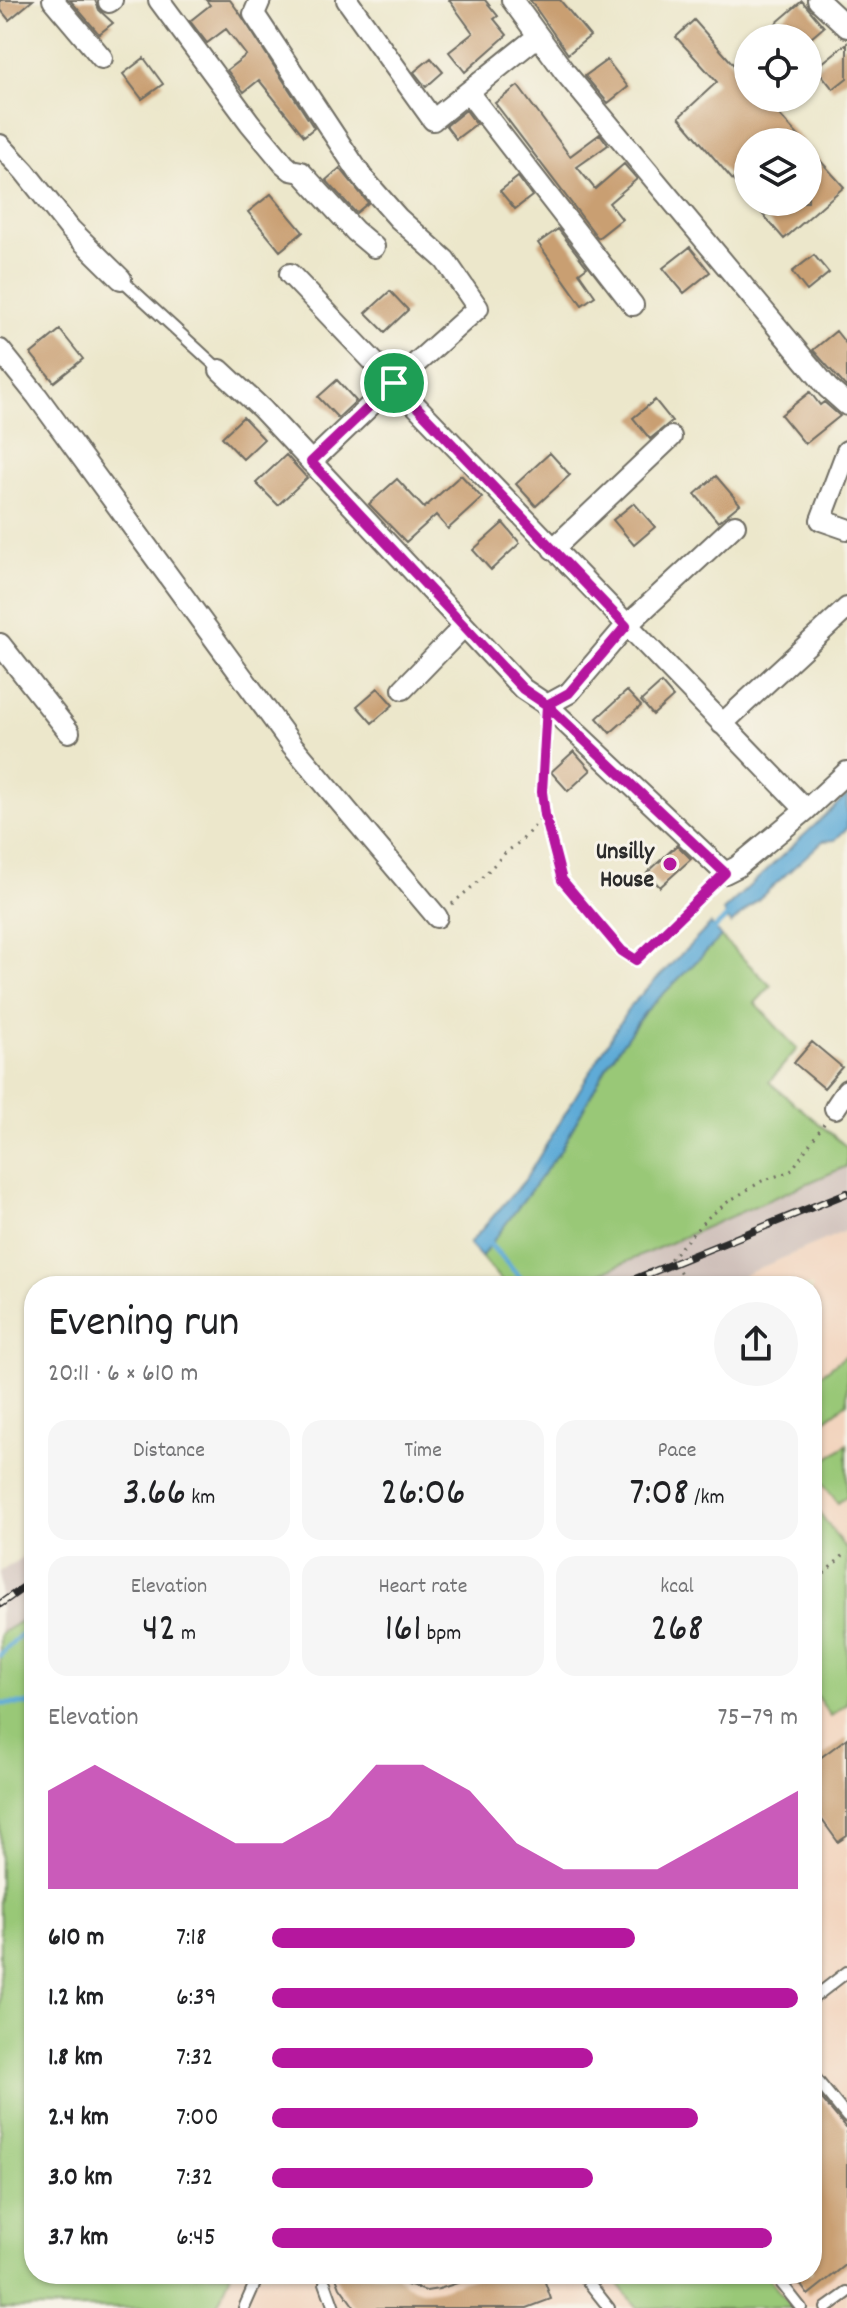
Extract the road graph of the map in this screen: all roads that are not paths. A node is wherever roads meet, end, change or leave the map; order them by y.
1 (53, 0) edge
2 (159, 0) edge
3 (260, 0) edge
4 (347, 0) edge
5 (512, 0) edge
6 (831, 4) edge
7 (847, 27) edge
8 (538, 36) junction
9 (102, 58) dead end
10 (468, 92) junction
11 (0, 145) edge
12 (374, 247) dead end
13 (290, 274) dead end
14 (121, 279) joint
15 (633, 305) dead end
16 (0, 350) edge
17 (220, 370) joint
18 (394, 383) junction
19 (847, 405) edge
20 (671, 437) dead end
21 (847, 451) edge
22 (311, 462) junction
23 (735, 525) dead end
24 (847, 529) edge
25 (553, 549) junction
26 (847, 608) edge
27 (464, 626) junction
28 (626, 626) junction
29 (0, 644) edge
30 (403, 689) dead end
31 (547, 705) junction
32 (722, 724) junction
33 (69, 732) dead end
34 (847, 772) edge
35 (806, 810) junction
36 (437, 917) road end
37 (847, 1090) edge
38 (835, 1108) road end
39 (847, 1972) edge
40 (822, 1991) edge
41 (822, 2086) edge
42 (847, 2117) edge
43 (255, 2284) edge
44 (325, 2284) edge
45 (590, 2284) edge
46 (782, 2284) edge
47 (847, 2293) edge
48 (244, 2308) edge
49 (334, 2308) edge
50 (609, 2308) edge
51 (801, 2308) edge
52 (826, 2308) edge

1 - 9 street
2 - 12 street
3 - 18 street
4 - 10 street
5 - 8 street
6 - 7 street
8 - 10 street
8 - 19 street
10 - 15 street
11 - 14 street
13 - 18 street
14 - 17 lane
16 - 36 street
17 - 22 street
18 - 22 street
18 - 25 street
20 - 25 street
21 - 24 street
22 - 27 street
23 - 28 street
25 - 28 street
26 - 32 street
27 - 30 street
27 - 31 street
28 - 31 street
28 - 32 street
29 - 33 street
31 - 35 street
32 - 35 street
34 - 35 street
37 - 38 street
39 - 40 lane
41 - 42 lane
43 - 48 lane
44 - 49 lane
45 - 50 lane
46 - 51 lane
47 - 52 lane

